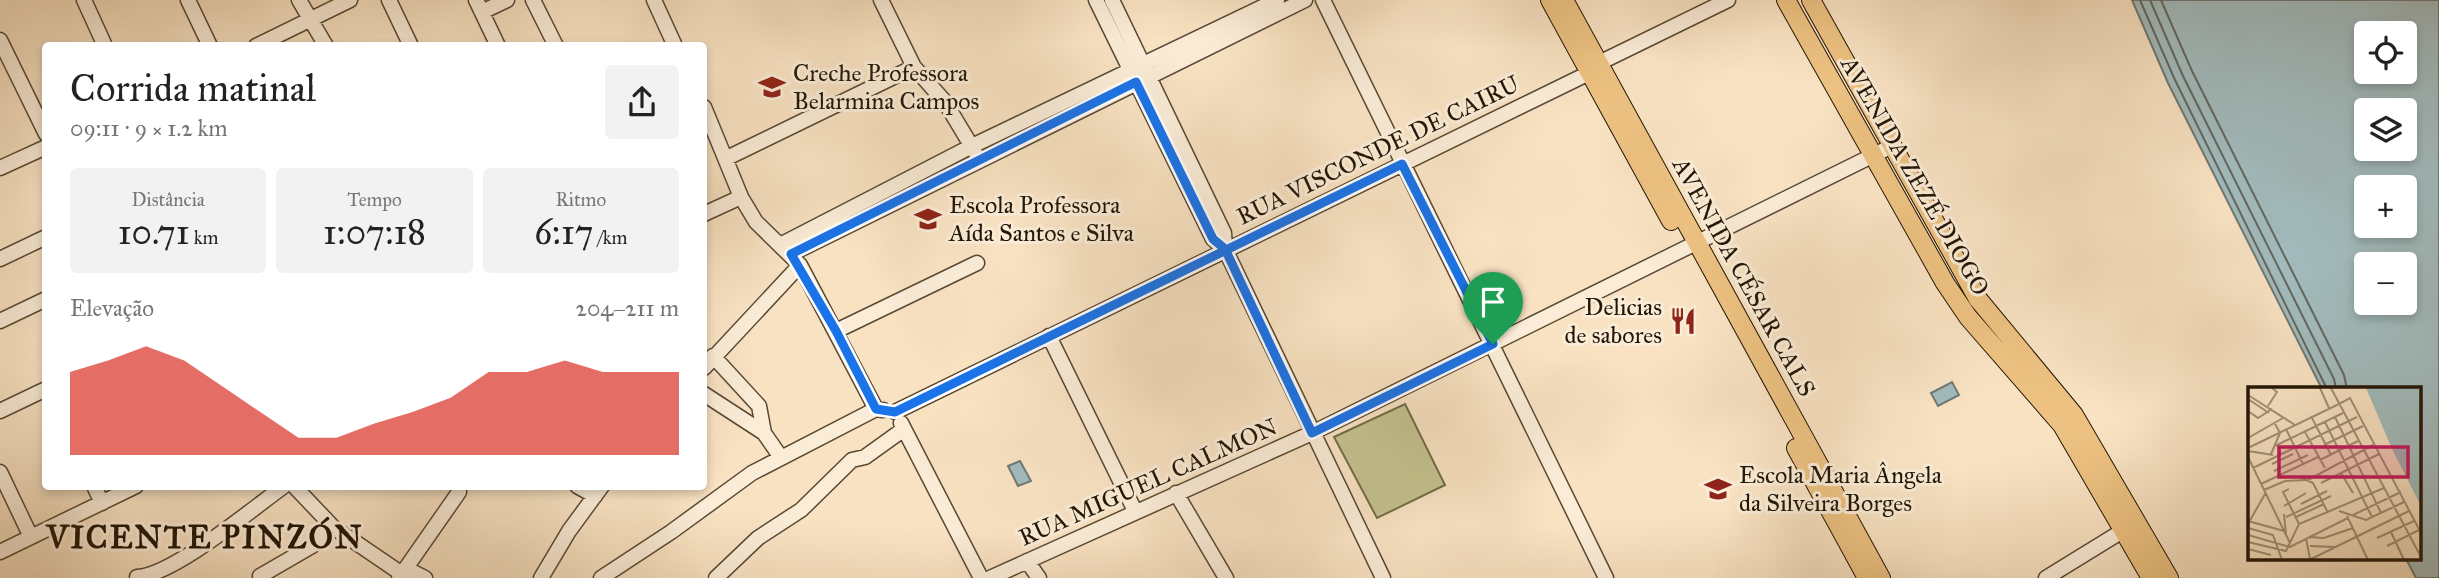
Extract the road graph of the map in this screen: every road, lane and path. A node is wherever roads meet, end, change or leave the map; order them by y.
1 (84, 0) edge
2 (188, 0) edge
3 (299, 0) edge
4 (350, 0) edge
5 (389, 0) edge
6 (507, 0) edge
7 (533, 0) edge
8 (654, 0) edge
9 (881, 0) edge
10 (1096, 0) edge
11 (1112, 0) edge
12 (1277, 0) edge
13 (1305, 0) edge
14 (1323, 0) edge
15 (1550, 0) edge
16 (1564, 0) edge
17 (1727, 0) edge
18 (1786, 0) edge
19 (1811, 0) edge
20 (479, 6) edge
21 (309, 19) junction
22 (0, 40) edge
23 (103, 42) edge
24 (208, 42) edge
25 (264, 42) edge
26 (323, 42) edge
27 (409, 42) edge
28 (496, 42) edge
29 (554, 42) edge
30 (674, 42) edge
31 (914, 66) junction
32 (1595, 68) junction
33 (1139, 73) junction
34 (707, 114) edge
35 (42, 126) edge
36 (1890, 147) junction
37 (42, 149) edge
38 (975, 153) junction
39 (1871, 156) junction
40 (727, 158) junction
41 (1402, 164) junction
42 (0, 168) edge
43 (741, 197) junction
44 (707, 213) edge
45 (42, 239) edge
46 (1692, 246) junction
47 (1225, 249) junction
48 (790, 255) junction
49 (0, 259) edge
50 (977, 263) dead end
51 (42, 301) edge
52 (0, 321) edge
53 (836, 331) junction
54 (1049, 336) junction
55 (1493, 344) junction
56 (713, 356) junction
57 (707, 364) edge
58 (42, 391) edge
59 (707, 396) edge
60 (876, 409) junction
61 (0, 411) edge
62 (895, 412) junction
63 (904, 429) junction
64 (764, 433) junction
65 (1312, 433) junction
66 (780, 456) junction
67 (0, 472) edge
68 (96, 490) edge
69 (128, 490) edge
70 (288, 490) edge
71 (296, 490) edge
72 (599, 491) edge
73 (459, 492) dead end
74 (1176, 493) junction
75 (102, 503) junction
76 (1135, 511) junction
77 (333, 527) junction
78 (2124, 530) junction
79 (31, 537) junction
80 (0, 552) edge
81 (1027, 561) junction
82 (403, 573) edge
83 (260, 576) dead end
84 (136, 577) edge
85 (425, 578) edge
86 (541, 578) edge
87 (601, 578) edge
88 (716, 578) edge
89 (981, 578) edge
90 (990, 578) edge
91 (1039, 578) edge
92 (1226, 578) edge
93 (1383, 578) edge
94 (1606, 578) edge
95 (1867, 578) edge
96 (1881, 578) edge
97 (2046, 578) edge
98 (2151, 578) edge
99 (2169, 578) edge

1 - 23 street
2 - 24 street
3 - 21 street
4 - 21 street
5 - 27 street
6 - 20 street
7 - 29 street
8 - 30 street
9 - 31 street
10 - 33 street
11 - 33 street
12 - 33 street
13 - 33 street
14 - 41 street
15 - 32 main road, AVENIDA CÉSAR CALS
16 - 32 main road, AVENIDA CÉSAR CALS
17 - 32 street, RUA VISCONDE DE CAIRU
18 - 39 main road, AVENIDA ZEZÉ DIOGO
19 - 36 main road
20 - 28 street
21 - 25 street
21 - 26 street
22 - 35 street
31 - 38 street
31 - 40 street
32 - 41 street, RUA VISCONDE DE CAIRU
32 - 46 main road, AVENIDA CÉSAR CALS
33 - 38 street
33 - 47 street
34 - 40 street
36 - 39 street, RUA MIGUEL CALMON
36 - 99 main road
37 - 42 street
38 - 48 street
39 - 46 street, RUA MIGUEL CALMON
39 - 78 main road, AVENIDA ZEZÉ DIOGO
40 - 43 street
41 - 47 street, RUA VISCONDE DE CAIRU
41 - 55 street
43 - 44 street
43 - 48 street
45 - 49 street
46 - 55 street, RUA MIGUEL CALMON
46 - 95 main road, AVENIDA CÉSAR CALS
46 - 96 main road, AVENIDA CÉSAR CALS
47 - 54 street, RUA VISCONDE DE CAIRU
47 - 65 street
48 - 53 street
48 - 56 street
50 - 53 street
51 - 52 street
53 - 60 street
54 - 62 street, RUA VISCONDE DE CAIRU
54 - 76 street
55 - 65 street, RUA MIGUEL CALMON
55 - 94 street
56 - 57 street
56 - 64 street
58 - 61 street
59 - 64 street
60 - 62 street
60 - 66 street
62 - 63 street
63 - 88 street
63 - 89 street
64 - 66 street
65 - 74 street, RUA MIGUEL CALMON
65 - 93 street
66 - 87 street
67 - 79 street
68 - 75 street
69 - 75 street
70 - 84 street
71 - 77 street
72 - 86 street
73 - 82 street
74 - 76 street, RUA MIGUEL CALMON
74 - 92 street
75 - 79 street
76 - 81 street, RUA MIGUEL CALMON
77 - 82 street
77 - 83 street
78 - 97 street
78 - 98 main road, AVENIDA ZEZÉ DIOGO
79 - 80 street
81 - 90 street, RUA MIGUEL CALMON
81 - 91 street
82 - 85 street

